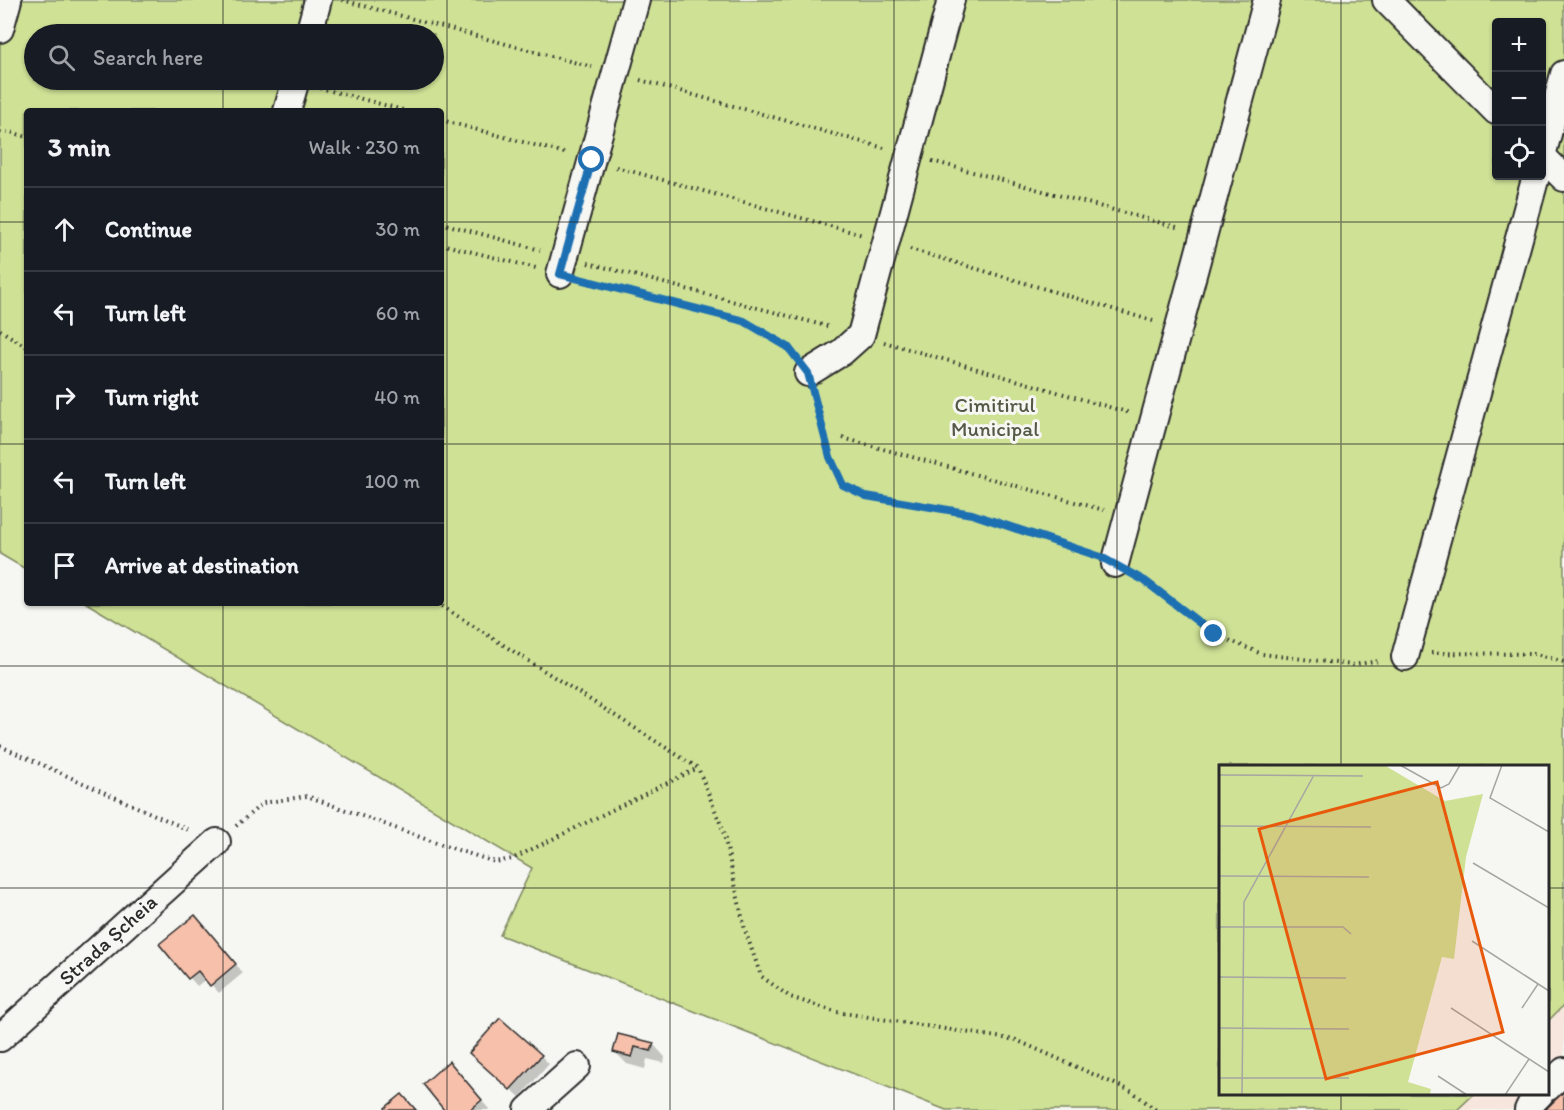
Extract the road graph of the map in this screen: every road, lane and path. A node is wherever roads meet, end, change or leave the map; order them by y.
1 (8, 0) edge
2 (318, 0) edge
3 (342, 0) edge
4 (636, 0) edge
5 (951, 0) edge
6 (1267, 0) edge
7 (1386, 0) edge
8 (312, 24) edge
9 (432, 24) edge
10 (444, 27) edge
11 (0, 29) edge
12 (616, 73) junction
13 (1564, 74) edge
14 (293, 90) edge
15 (329, 90) edge
16 (1492, 106) edge
17 (288, 108) edge
18 (395, 108) edge
19 (444, 121) edge
20 (0, 132) edge
21 (24, 136) edge
22 (1546, 141) edge
23 (909, 155) junction
24 (592, 160) junction
25 (1546, 160) edge
26 (1564, 178) edge
27 (1535, 180) edge
28 (444, 224) edge
29 (1204, 234) junction
30 (886, 242) junction
31 (444, 245) edge
32 (563, 266) junction
33 (1178, 329) junction
34 (0, 330) edge
35 (24, 345) edge
36 (808, 373) junction
37 (843, 438) dead end
38 (1128, 516) junction
39 (1115, 564) junction
40 (442, 606) edge
41 (1405, 657) junction
42 (1564, 662) edge
43 (0, 746) edge
44 (698, 768) junction
45 (217, 842) junction
46 (0, 1038) edge
47 (577, 1066) dead end
48 (1564, 1071) edge
49 (1549, 1086) edge
50 (1539, 1095) edge
51 (528, 1110) edge
52 (1156, 1110) edge
53 (1528, 1110) edge

1 - 11 street
2 - 8 street
3 - 9 path
4 - 12 street
5 - 23 street
6 - 29 street
7 - 16 street
10 - 12 path
12 - 23 path
12 - 24 street
13 - 22 street
14 - 17 street
15 - 18 path
19 - 24 path
20 - 21 path
23 - 29 path
23 - 30 street
24 - 30 path
24 - 32 street
25 - 26 street
27 - 41 street
28 - 32 path
29 - 33 street
30 - 33 path
30 - 36 street
31 - 32 path
32 - 36 path
33 - 38 street
34 - 35 path
36 - 39 path
37 - 38 path
38 - 39 street
39 - 41 path
40 - 44 path
41 - 42 path
43 - 45 path
44 - 45 path
44 - 52 path
45 - 46 street, Strada Șcheia
47 - 51 street
48 - 49 street
50 - 53 street

